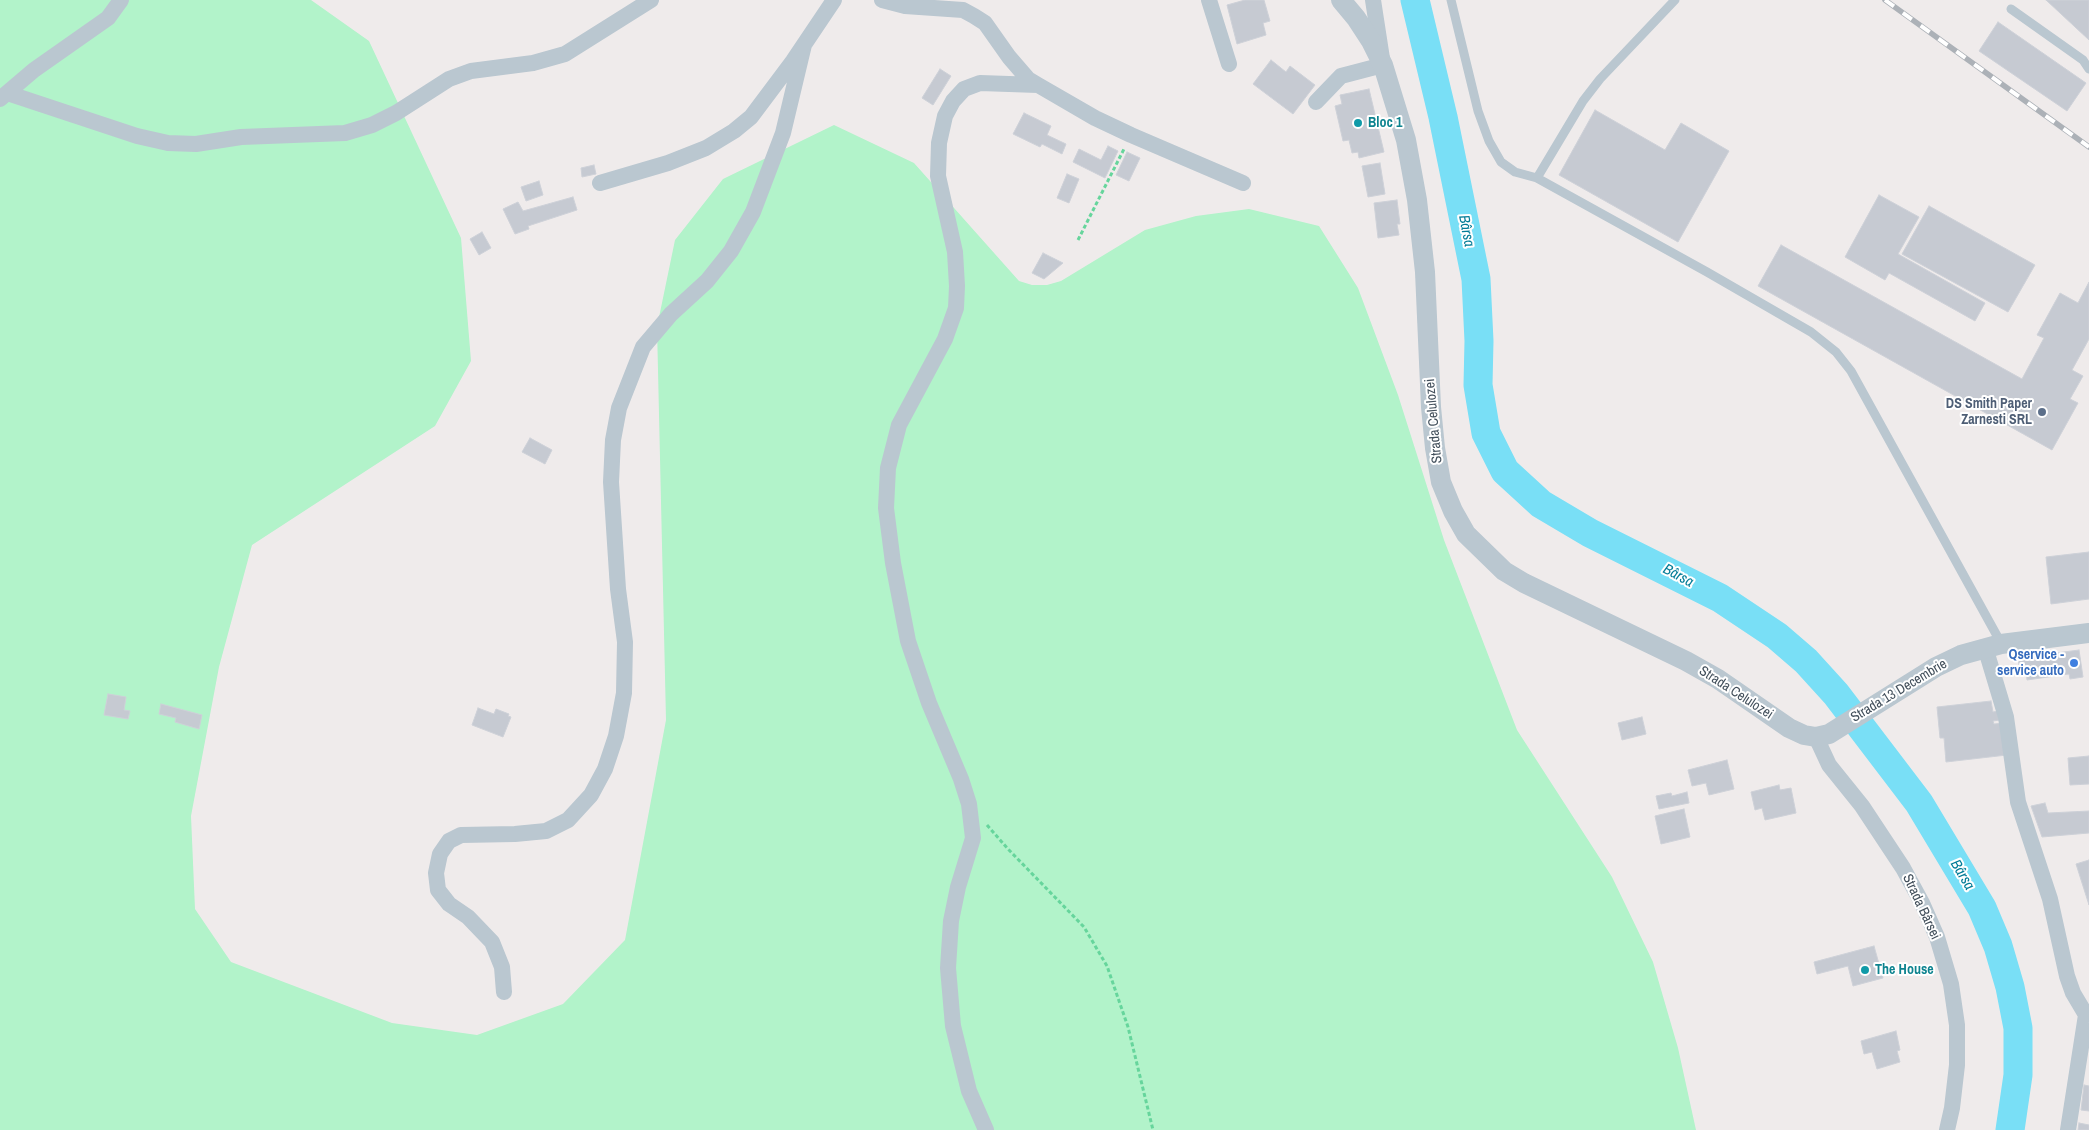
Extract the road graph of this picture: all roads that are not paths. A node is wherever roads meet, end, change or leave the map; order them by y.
1 (121, 0) edge
2 (651, 0) edge
3 (834, 0) edge
4 (882, 0) edge
5 (1208, 0) edge
6 (1341, 0) edge
7 (1373, 0) edge
8 (1451, 0) edge
9 (1675, 0) edge
10 (2010, 9) dead end
11 (804, 45) junction
12 (1229, 64) dead end
13 (1383, 65) junction
14 (2089, 69) edge
15 (1038, 85) junction
16 (3, 96) edge
17 (1316, 102) dead end
18 (1537, 178) junction
19 (600, 183) dead end
20 (1243, 183) dead end
21 (2089, 633) edge
22 (1993, 646) junction
23 (1823, 736) junction
24 (504, 992) dead end
25 (2087, 1015) edge
26 (986, 1130) edge
27 (1947, 1130) edge
28 (2068, 1130) edge

1 - 16 street
2 - 16 street
3 - 11 street
4 - 15 street
5 - 12 street
6 - 13 street, Strada Celulozei
7 - 13 street, Strada Celulozei
8 - 18 lane
9 - 18 lane
10 - 14 lane
11 - 19 street
11 - 24 street
13 - 17 street
13 - 23 street, Strada Celulozei
15 - 20 street
15 - 26 street
18 - 22 lane
21 - 22 street, Strada 13 Decembrie
22 - 23 street, Strada 13 Decembrie
22 - 25 street
23 - 27 street, Strada Bârsei
25 - 28 street

